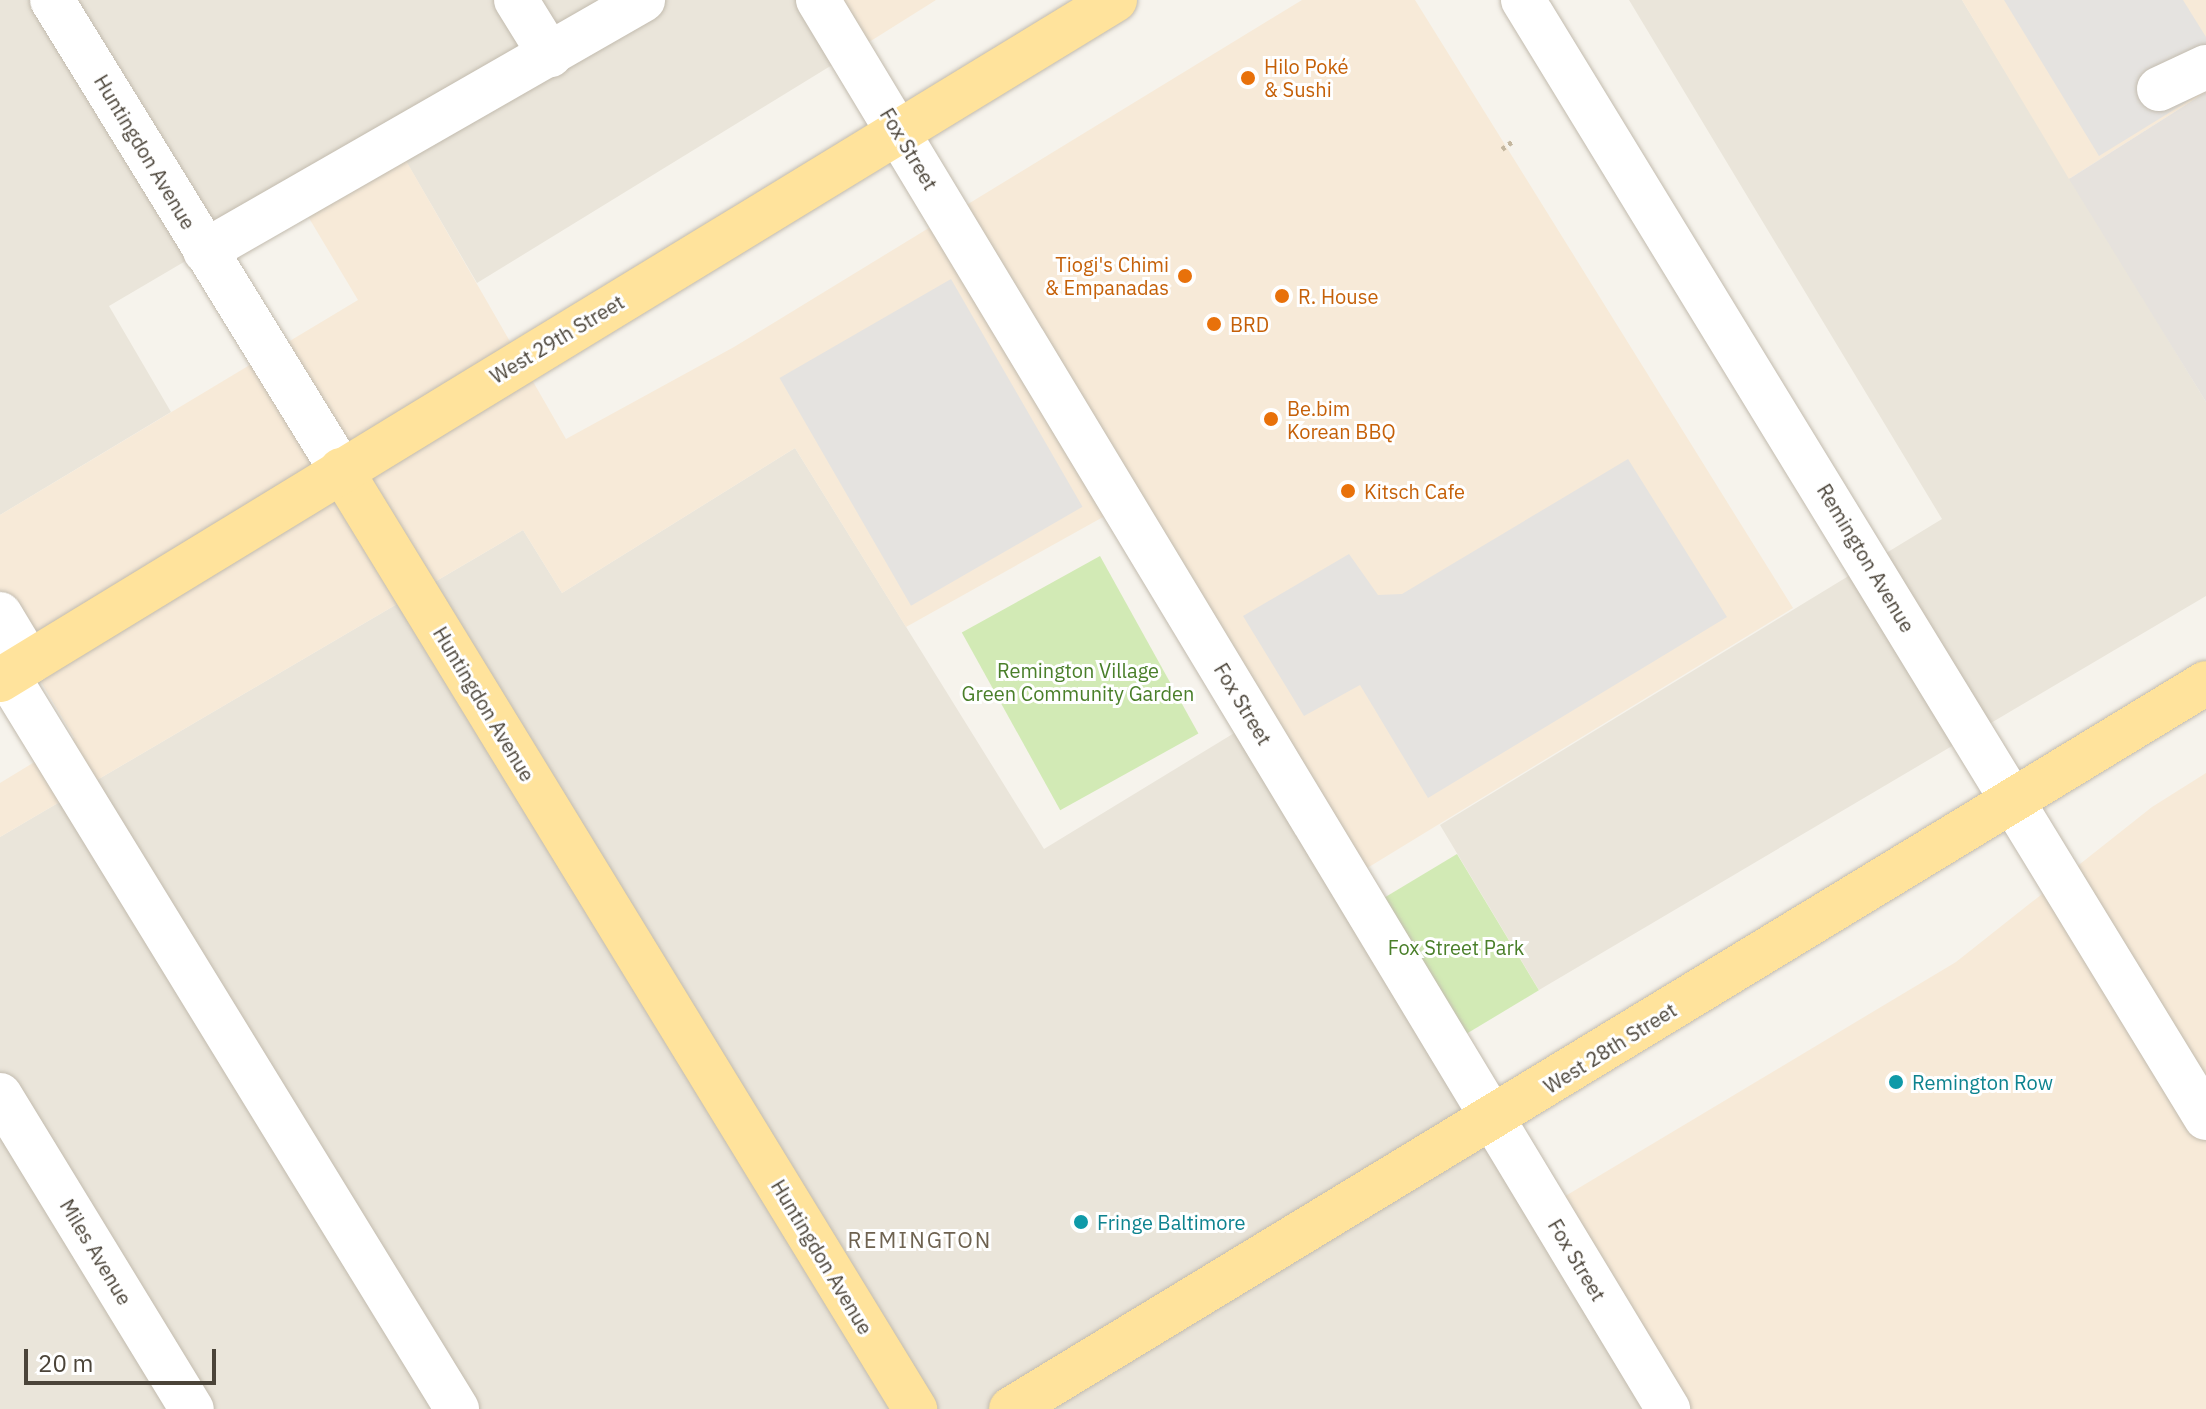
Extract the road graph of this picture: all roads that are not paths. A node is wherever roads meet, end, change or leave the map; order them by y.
1 (52, 0) edge
2 (516, 0) edge
3 (643, 0) edge
4 (818, 0) edge
5 (1115, 0) edge
6 (1523, 0) edge
7 (550, 55) junction
8 (2206, 67) edge
9 (2159, 89) dead end
10 (898, 132) junction
11 (205, 251) junction
12 (341, 470) junction
13 (0, 614) edge
14 (12, 673) edge
15 (2206, 683) edge
16 (2012, 798) junction
17 (0, 1095) edge
18 (2206, 1118) edge
19 (1492, 1121) junction
20 (192, 1409) edge
21 (457, 1409) edge
22 (915, 1409) edge
23 (1011, 1409) edge
24 (1668, 1409) edge

1 - 11 street, Huntingdon Avenue
2 - 7 street
3 - 7 street
4 - 10 street, Fox Street
5 - 10 main road, West 29th Street
6 - 16 street, Remington Avenue
7 - 11 street
8 - 9 street
10 - 12 main road, West 29th Street
10 - 19 street, Fox Street
11 - 12 street, Huntingdon Avenue
12 - 14 main road, West 29th Street
12 - 22 main road, Huntingdon Avenue
13 - 14 street
14 - 21 street
15 - 16 main road, West 28th Street
16 - 18 street, Remington Avenue
16 - 19 main road, West 28th Street
17 - 20 street, Miles Avenue
19 - 23 main road, West 28th Street
19 - 24 street, Fox Street

